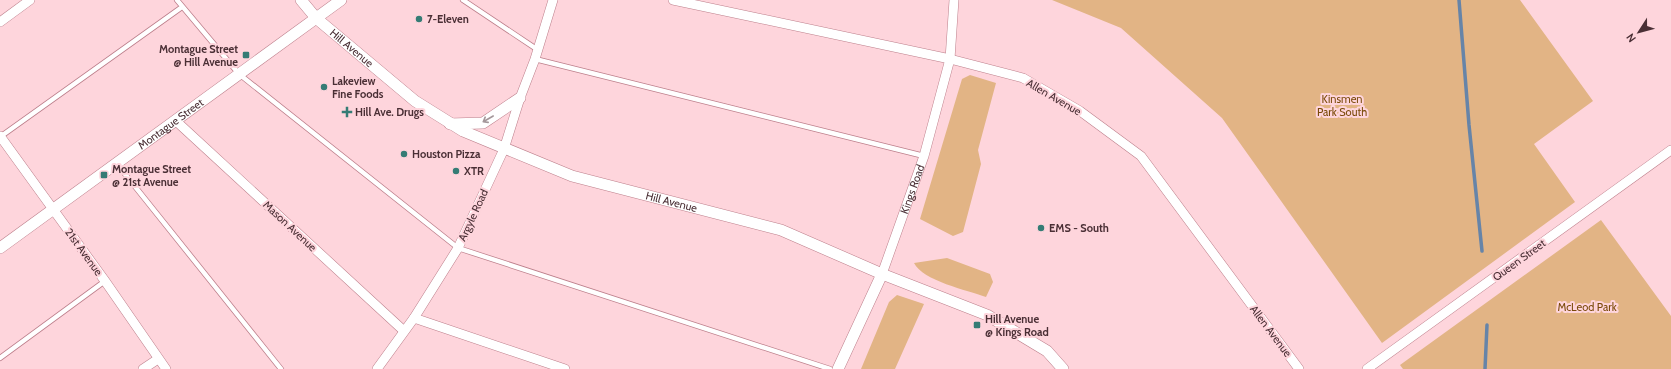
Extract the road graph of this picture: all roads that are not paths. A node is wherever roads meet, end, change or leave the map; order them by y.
1 (30, 0) edge
2 (177, 0) edge
3 (301, 0) edge
4 (341, 0) edge
5 (462, 0) edge
6 (553, 0) edge
7 (673, 0) edge
8 (954, 0) edge
9 (182, 7) junction
10 (316, 18) junction
11 (0, 22) edge
12 (536, 55) junction
13 (950, 59) junction
14 (239, 74) junction
15 (520, 98) junction
16 (176, 121) junction
17 (450, 124) junction
18 (0, 137) edge
19 (504, 149) junction
20 (1671, 150) edge
21 (924, 156) junction
22 (117, 164) junction
23 (53, 209) junction
24 (0, 248) edge
25 (458, 248) junction
26 (882, 274) junction
27 (105, 281) junction
28 (414, 318) junction
29 (404, 331) junction
30 (0, 358) edge
31 (158, 358) junction
32 (143, 369) edge
33 (166, 369) edge
34 (281, 369) edge
35 (377, 369) edge
36 (565, 369) edge
37 (830, 369) edge
38 (838, 369) edge
39 (1063, 369) edge
40 (1300, 369) edge
41 (1367, 369) edge

1 - 11 street
2 - 9 lane
3 - 10 street, Hill Avenue
4 - 10 street, Montague Street
5 - 12 lane
6 - 12 street, Argyle Road
7 - 13 street, Allen Avenue
8 - 13 street, Kings Road
9 - 14 lane
9 - 18 lane
10 - 14 street, Montague Street
10 - 17 street, Hill Avenue
12 - 15 street, Argyle Road
12 - 21 lane
13 - 21 street, Kings Road
13 - 40 street, Allen Avenue
14 - 16 street, Montague Street
14 - 25 lane
15 -> 17 street
15 - 19 street, Argyle Road
16 - 22 street, Montague Street
16 - 29 street, Mason Avenue
17 - 19 street, Hill Avenue
18 - 23 street, 21st Avenue
19 - 25 street, Argyle Road
19 - 26 street, Hill Avenue
20 - 41 street, Queen Street
21 - 26 street, Kings Road
22 - 23 street, Montague Street
22 - 34 lane
23 - 24 street, Montague Street
23 - 27 street, 21st Avenue
25 - 28 street, Argyle Road
25 - 37 lane
26 - 38 street, Kings Road
26 - 39 street, Hill Avenue
27 - 30 lane
27 - 31 street, 21st Avenue
28 - 29 street, Argyle Road
28 - 36 street
29 - 35 street, Argyle Road
31 - 32 street
31 - 33 street, 21st Avenue

